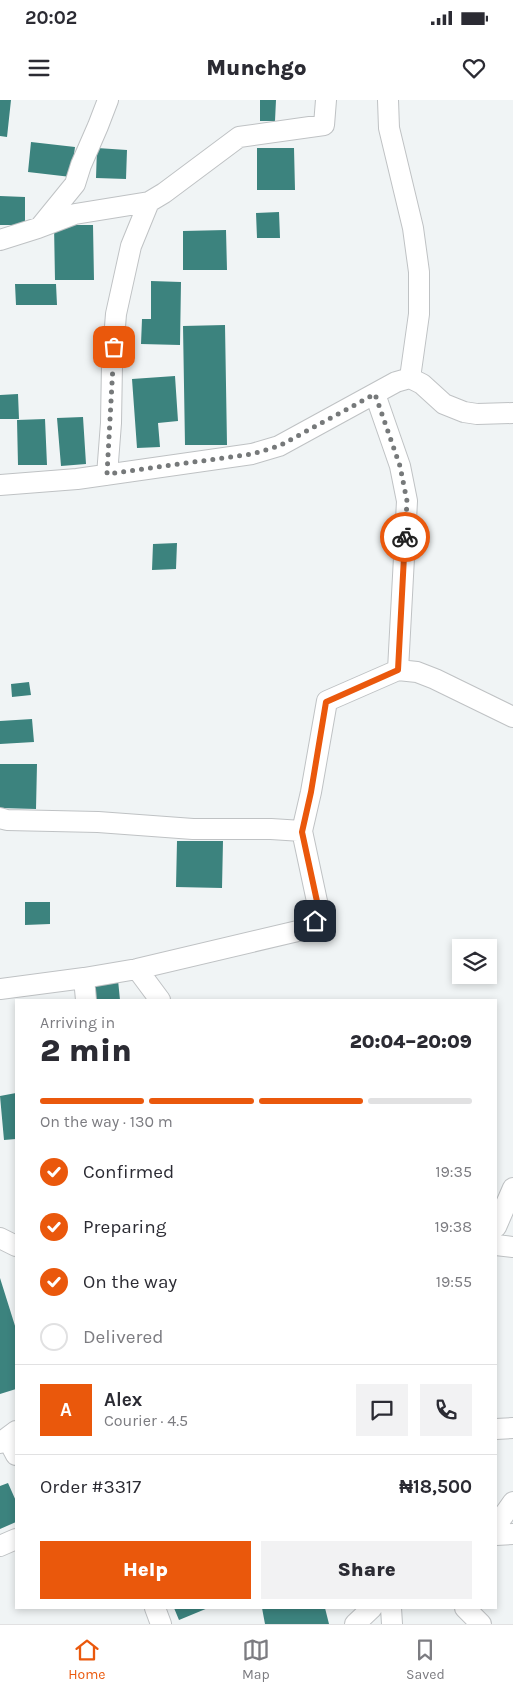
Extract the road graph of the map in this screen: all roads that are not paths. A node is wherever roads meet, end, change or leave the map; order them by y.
1 (108, 100) edge
2 (326, 100) edge
3 (388, 100) edge
4 (149, 202) junction
5 (38, 228) junction
6 (0, 240) edge
7 (410, 378) junction
8 (375, 394) junction
9 (513, 413) edge
10 (107, 474) junction
11 (0, 485) edge
12 (398, 670) junction
13 (513, 716) edge
14 (0, 818) edge
15 (302, 832) junction
16 (138, 970) junction
17 (84, 978) junction
18 (0, 989) edge
19 (86, 999) edge
20 (159, 999) edge
21 (513, 1188) edge
22 (497, 1225) edge
23 (0, 1238) edge
24 (497, 1245) edge
25 (15, 1246) edge
26 (513, 1247) edge
27 (513, 1428) edge
28 (497, 1429) edge
29 (513, 1502) edge
30 (497, 1525) edge
31 (513, 1534) edge
32 (497, 1535) edge
33 (15, 1539) edge
34 (0, 1546) edge
35 (155, 1609) edge
36 (371, 1609) edge
37 (391, 1609) edge
38 (161, 1624) edge
39 (355, 1624) edge
40 (392, 1624) edge

1 - 5 street
2 - 4 street
3 - 7 street
4 - 5 street
4 - 10 street
5 - 6 street
7 - 8 street
7 - 9 street
8 - 10 street
8 - 12 street
10 - 11 street
12 - 13 street
12 - 15 street
14 - 15 street
15 - 16 street
16 - 17 street
16 - 20 street
17 - 18 street
17 - 19 street
21 - 22 street
23 - 25 street
24 - 26 street
27 - 28 street
29 - 30 street
31 - 32 street
33 - 34 street
35 - 38 street
36 - 39 street
37 - 40 street

